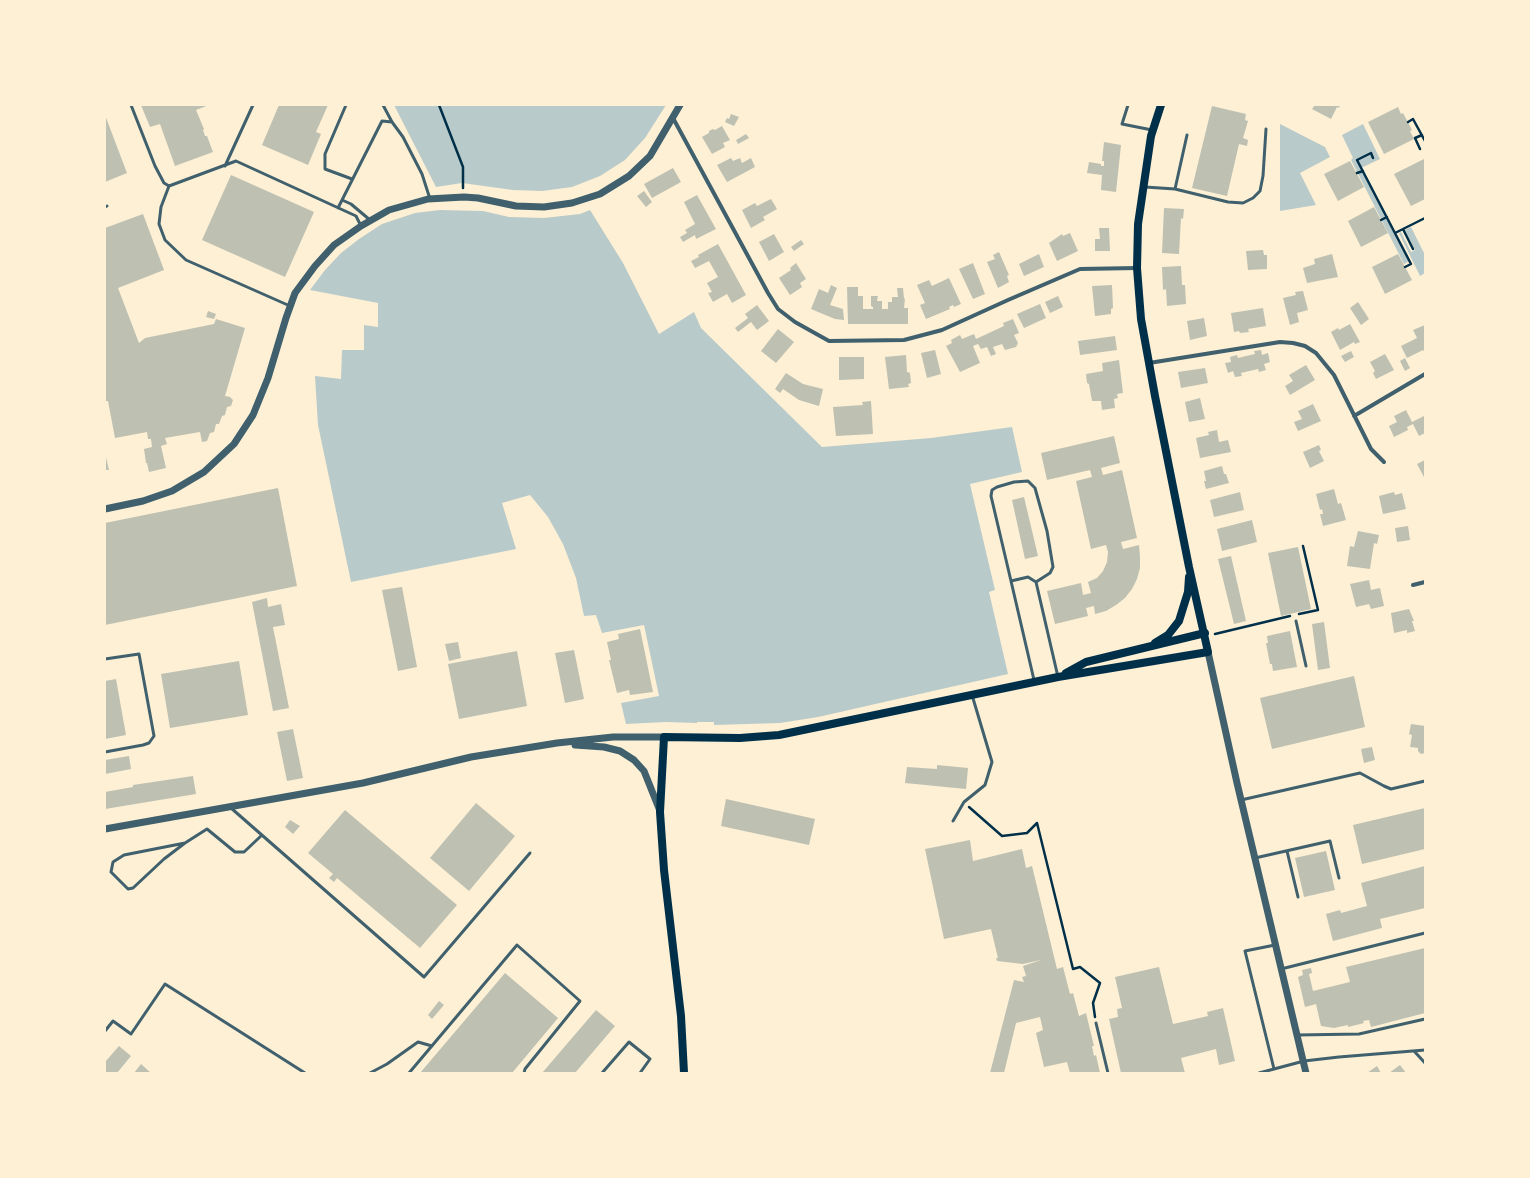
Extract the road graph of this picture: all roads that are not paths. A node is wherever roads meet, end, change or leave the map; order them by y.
1 (131, 105) edge
2 (253, 105) edge
3 (346, 105) edge
4 (383, 105) edge
5 (680, 105) edge
6 (1128, 105) edge
7 (1161, 105) edge
8 (673, 118) junction
9 (392, 122) junction
10 (1266, 129) dead end
11 (1153, 130) junction
12 (1188, 135) dead end
13 (225, 166) junction
14 (352, 180) junction
15 (169, 186) junction
16 (1143, 186) junction
17 (1176, 189) junction
18 (430, 199) junction
19 (342, 200) junction
20 (338, 208) junction
21 (370, 220) junction
22 (361, 226) junction
23 (1137, 268) junction
24 (290, 306) junction
25 (1150, 363) junction
26 (1425, 374) edge
27 (1354, 416) junction
28 (1384, 462) dead end
29 (105, 509) edge
30 (1189, 567) junction
31 (1011, 581) junction
32 (1036, 582) junction
33 (1425, 582) edge
34 (1413, 585) dead end
35 (1296, 622) dead end
36 (1205, 635) junction
37 (1148, 648) junction
38 (1208, 652) junction
39 (105, 659) edge
40 (1306, 666) dead end
41 (1058, 677) junction
42 (1035, 682) junction
43 (972, 695) junction
44 (664, 737) junction
45 (557, 743) junction
46 (105, 752) edge
47 (1425, 781) edge
48 (1241, 800) junction
49 (230, 807) junction
50 (660, 812) junction
51 (953, 821) dead end
52 (105, 829) edge
53 (262, 835) junction
54 (185, 843) junction
55 (1287, 851) junction
56 (530, 853) dead end
57 (1255, 858) junction
58 (1338, 878) dead end
59 (1298, 897) dead end
60 (1425, 934) edge
61 (1275, 945) junction
62 (1281, 969) junction
63 (1425, 1019) edge
64 (1096, 1024) road end
65 (105, 1031) edge
66 (1297, 1035) junction
67 (432, 1046) junction
68 (1425, 1050) edge
69 (1414, 1051) junction
70 (1304, 1061) junction
71 (1425, 1063) edge
72 (1274, 1069) junction
73 (305, 1073) edge
74 (370, 1073) edge
75 (409, 1073) edge
76 (524, 1073) edge
77 (602, 1073) edge
78 (640, 1073) edge
79 (684, 1073) edge
80 (1108, 1073) edge
81 (1259, 1073) edge
82 (1306, 1073) edge

1 - 15 lane
2 - 13 lane
3 - 14 lane
4 - 9 lane
5 - 8 street
6 - 11 lane
7 - 11 main road
8 - 18 street
8 - 23 street
9 - 14 lane
9 - 18 lane
10 - 17 lane
11 - 16 main road
12 - 17 lane
13 - 15 lane
13 - 20 lane
14 - 19 lane
15 - 24 lane
16 - 17 lane
16 - 23 main road
18 - 21 street
19 - 20 lane
19 - 21 lane
20 - 22 lane
21 - 22 street
22 - 24 street
23 - 25 main road
24 - 29 street
25 - 27 street
25 - 30 main road
26 - 27 street
27 - 28 street
30 - 36 main road
30 - 37 main road
31 - 32 lane
31 - 32 lane
31 - 42 lane
32 - 41 lane
33 - 34 street
35 - 40 lane
36 - 37 main road
36 - 38 main road
37 - 41 main road
38 - 41 main road
38 - 48 street
39 - 46 lane
41 - 42 main road
42 - 43 main road
43 - 44 main road
43 - 51 lane
44 - 45 street
44 - 50 main road
45 - 49 street
45 - 50 street
47 - 48 lane
48 - 57 street
49 - 52 street
49 - 53 lane
50 - 79 main road
53 - 54 lane
53 - 56 lane
54 - 54 lane
55 - 57 lane
55 - 58 lane
55 - 59 lane
57 - 61 street
60 - 62 lane
61 - 62 street
61 - 72 lane
62 - 66 street
63 - 66 lane
64 - 80 lane
65 - 73 lane
66 - 70 street
67 - 74 lane
67 - 75 lane
67 - 76 lane
68 - 69 lane
69 - 70 lane
69 - 71 lane
70 - 72 lane
70 - 82 street
72 - 81 lane
77 - 78 lane

